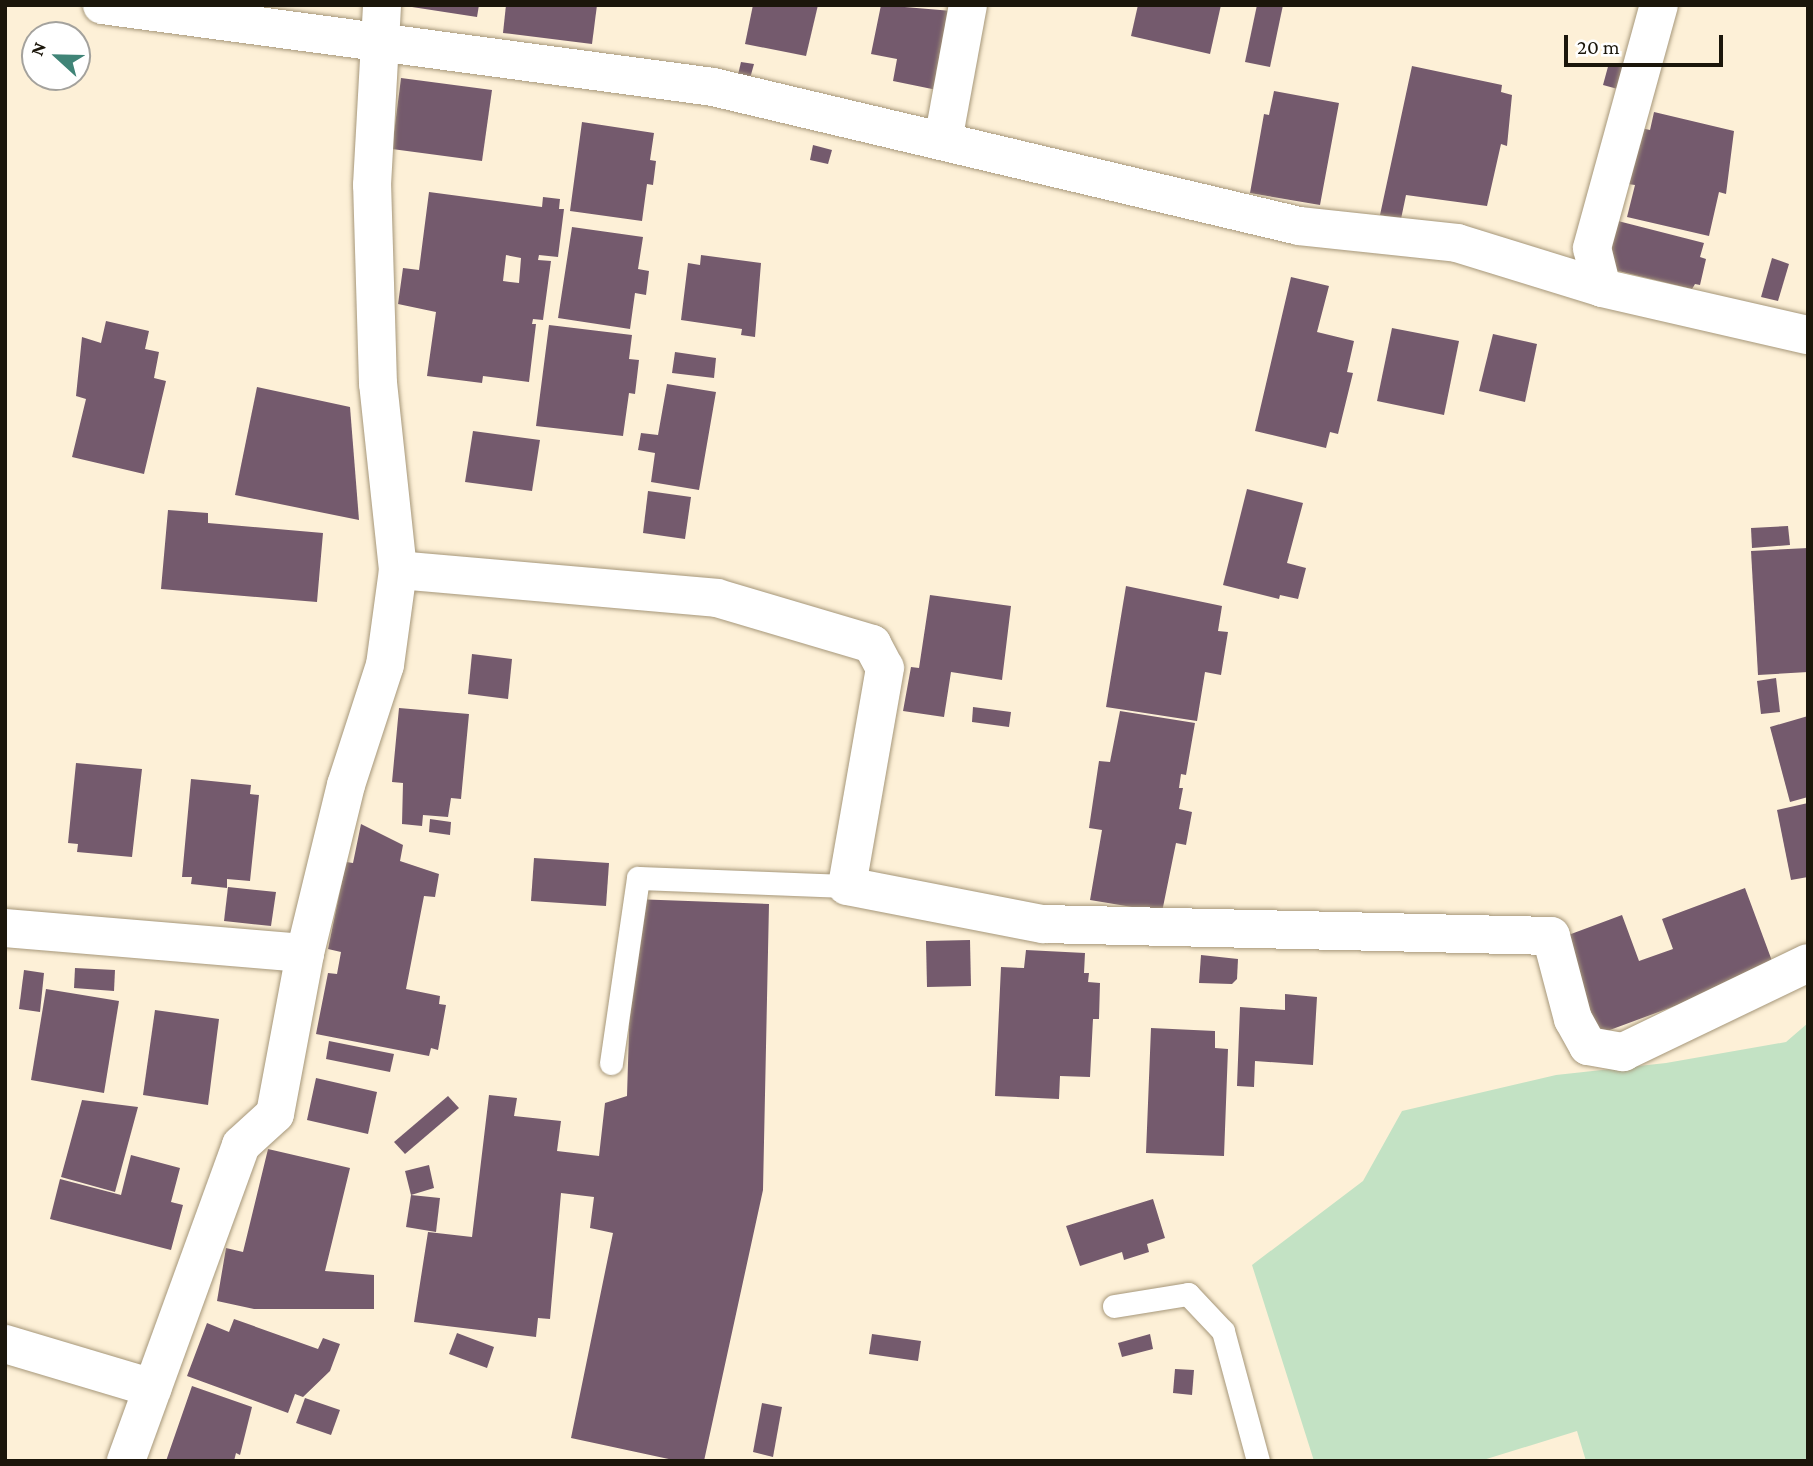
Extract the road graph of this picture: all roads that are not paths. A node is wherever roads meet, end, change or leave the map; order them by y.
1 (102, 5) edge
2 (382, 5) edge
3 (968, 5) edge
4 (1659, 5) edge
5 (379, 45) junction
6 (943, 141) junction
7 (1602, 288) junction
8 (1808, 335) edge
9 (398, 570) junction
10 (847, 886) junction
11 (5, 928) edge
12 (305, 953) junction
13 (1808, 963) edge
14 (611, 1063) dead end
15 (1114, 1306) dead end
16 (5, 1344) edge
17 (153, 1388) junction
18 (126, 1461) edge
19 (1258, 1461) edge

1 - 5 street
2 - 5 street
3 - 6 street
4 - 7 street
5 - 6 street
5 - 9 street
6 - 7 street
7 - 8 street
9 - 10 street
9 - 12 street
10 - 13 street
10 - 14 lane
11 - 12 street
12 - 17 street
15 - 19 lane
16 - 17 street
17 - 18 street

